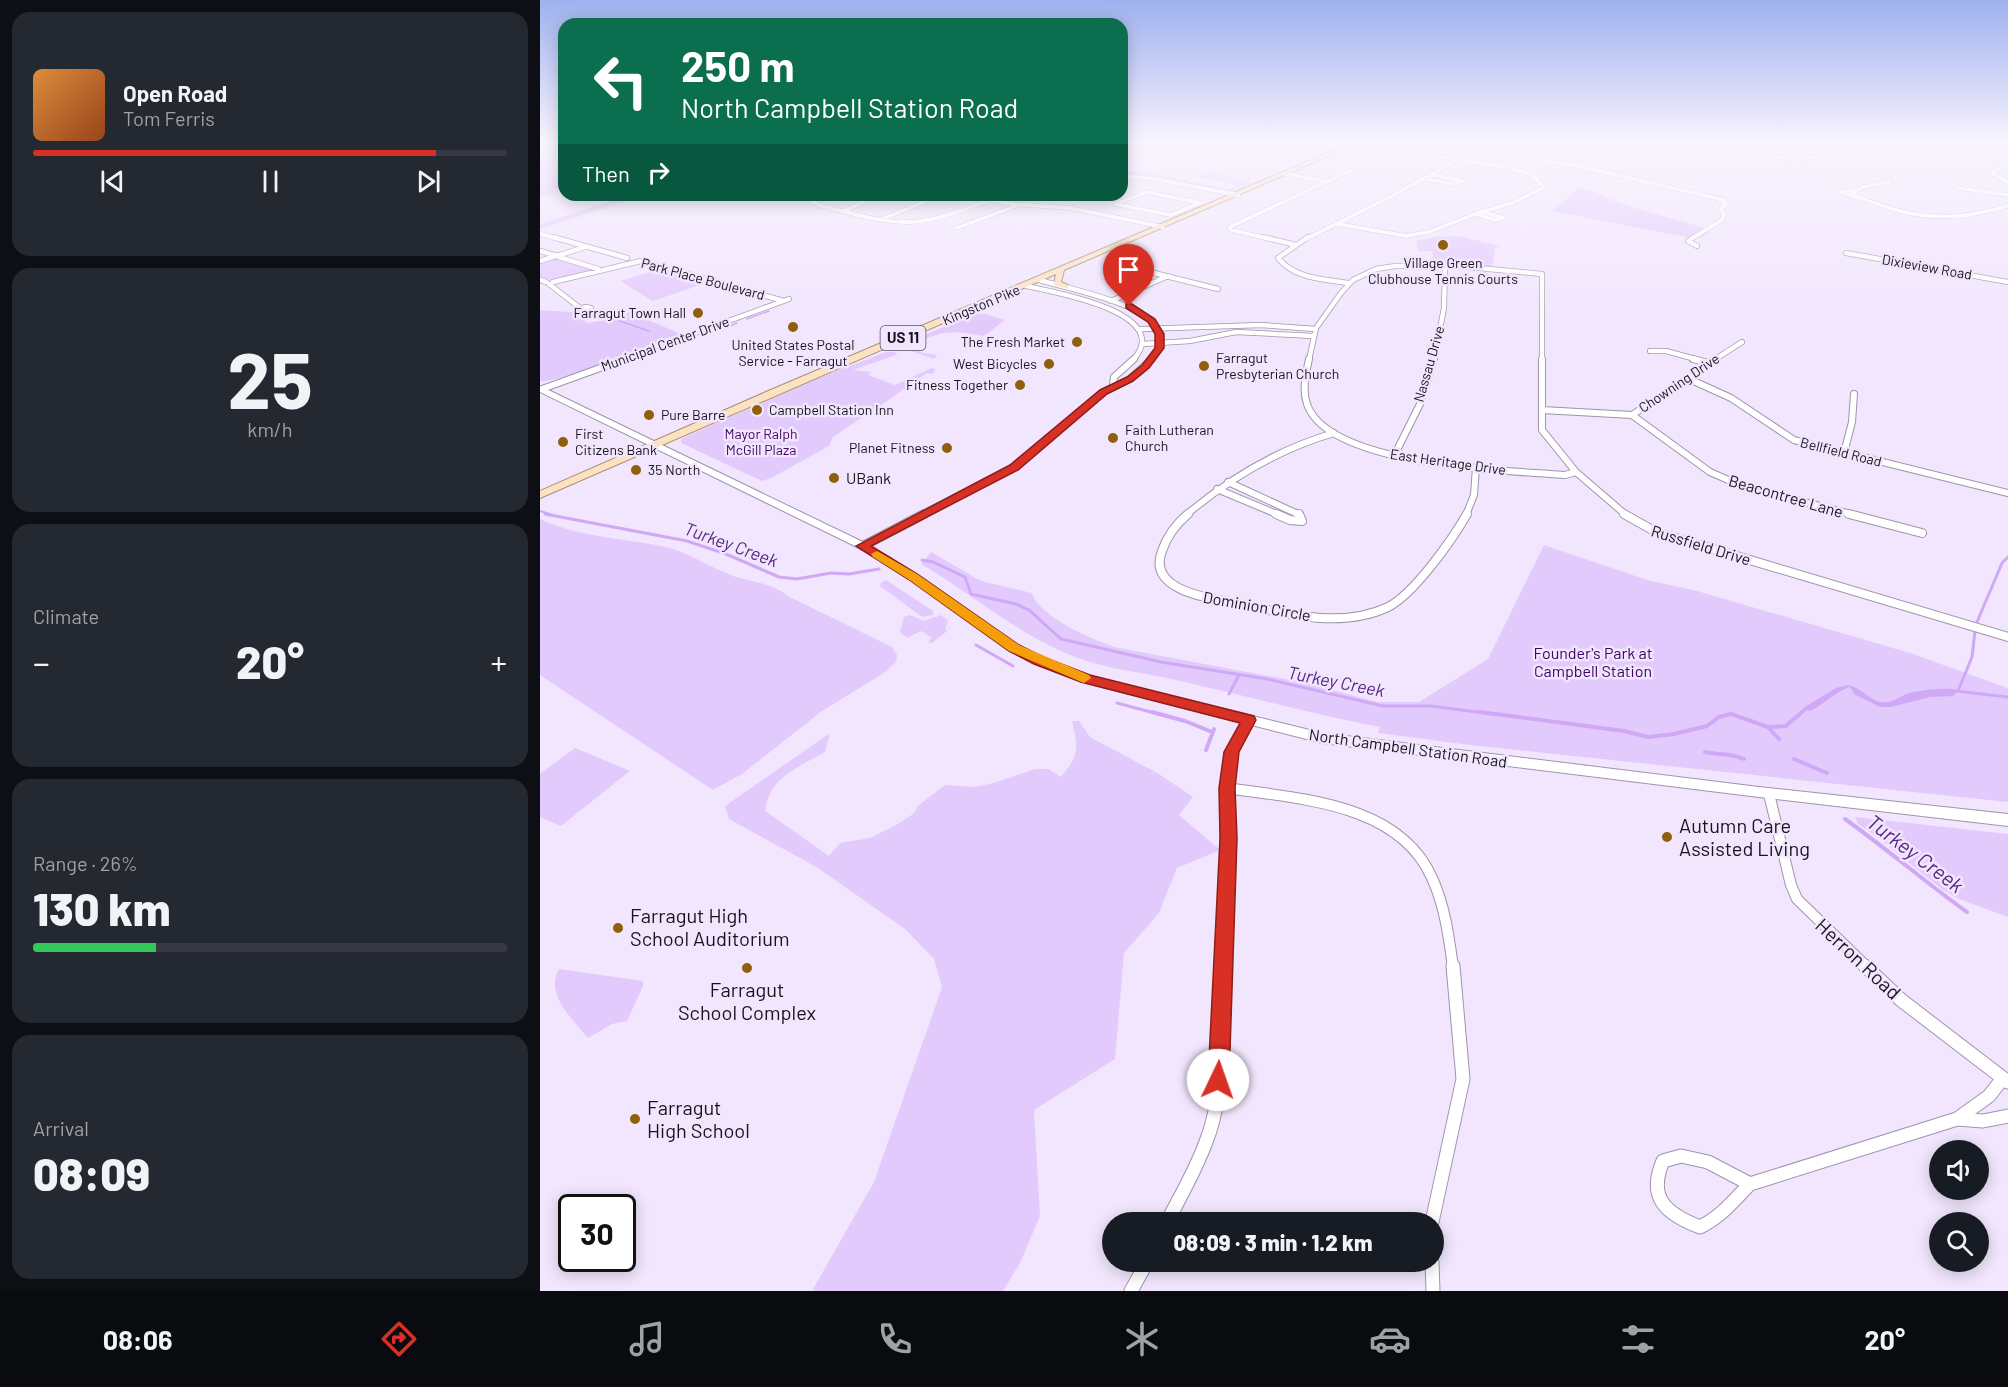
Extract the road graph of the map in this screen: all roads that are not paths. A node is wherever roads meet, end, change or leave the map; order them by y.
1 (815, 203) edge
2 (860, 203) edge
3 (921, 203) edge
4 (982, 203) edge
5 (1009, 203) edge
6 (1011, 203) edge
7 (1117, 203) edge
8 (1199, 203) edge
9 (1219, 203) edge
10 (1277, 203) edge
11 (1380, 203) edge
12 (1511, 203) edge
13 (1726, 203) edge
14 (1878, 203) edge
15 (1018, 205) junction
16 (2008, 206) edge
17 (843, 211) junction
18 (1484, 212) junction
19 (1475, 214) junction
20 (1171, 215) junction
21 (1184, 218) junction
22 (881, 219) junction
23 (1243, 219) junction
24 (1338, 224) junction
25 (1164, 227) junction
26 (957, 228) dead end
27 (542, 234) dead end
28 (1249, 235) junction
29 (1296, 245) junction
30 (586, 246) junction
31 (1697, 246) dead end
32 (540, 251) edge
33 (1846, 253) dead end
34 (556, 256) junction
35 (627, 258) dead end
36 (540, 261) edge
37 (1126, 266) dead end
38 (1445, 266) junction
39 (600, 269) junction
40 (1061, 271) junction
41 (1168, 276) junction
42 (1038, 280) junction
43 (2008, 282) edge
44 (545, 283) edge
45 (1348, 283) junction
46 (1026, 286) junction
47 (1065, 288) junction
48 (1218, 289) dead end
49 (786, 300) joint
50 (1113, 301) junction
51 (1100, 305) junction
52 (580, 308) dead end
53 (1157, 327) junction
54 (1204, 327) junction
55 (1141, 329) junction
56 (1315, 332) junction
57 (1206, 337) junction
58 (1742, 342) dead end
59 (1161, 343) junction
60 (1143, 344) junction
61 (1650, 351) dead end
62 (1708, 363) junction
63 (1687, 378) junction
64 (1113, 386) junction
65 (541, 389) edge
66 (1854, 394) dead end
67 (1542, 410) junction
68 (1632, 415) junction
69 (1334, 433) junction
70 (656, 444) junction
71 (1844, 453) junction
72 (1394, 456) junction
73 (1476, 467) junction
74 (1577, 472) junction
75 (1228, 482) junction
76 (1218, 489) junction
77 (2008, 493) edge
78 (540, 495) edge
79 (1922, 533) dead end
80 (862, 546) junction
81 (2008, 637) edge
82 (1249, 720) junction
83 (1227, 788) junction
84 (1769, 794) junction
85 (2008, 820) edge
86 (2005, 1080) edge
87 (2008, 1116) edge
88 (1957, 1119) junction
89 (1749, 1184) junction
90 (1172, 1212) edge
91 (1433, 1212) edge
92 (1141, 1272) edge
93 (1432, 1272) edge
94 (1131, 1291) edge
95 (1433, 1291) edge

1 - 17 street
2 - 17 street
3 - 22 street
4 - 22 street
5 - 15 street
6 - 15 street
7 - 20 street
8 - 20 street
9 - 21 main road, Kingston Pike / US 11
10 - 23 street
11 - 24 street
12 - 18 street
13 - 31 street
14 - 16 street
15 - 25 street
15 - 26 street
17 - 22 street
18 - 19 street
18 - 19 street
19 - 24 street
20 - 21 street
21 - 25 main road, Kingston Pike / US 11
23 - 28 street
23 - 28 street
24 - 29 street
25 - 40 main road, Kingston Pike / US 11
27 - 30 street
28 - 29 street
29 - 45 street
30 - 34 street
30 - 35 street
32 - 34 street
33 - 43 street, Dixieview Road
34 - 36 street
34 - 39 street
37 - 41 street
38 - 45 street
38 - 67 street, Russfield Drive
38 - 72 street, Nassau Drive
39 - 44 street, Park Place Boulevard
39 - 49 street, Park Place Boulevard
40 - 42 main road, Kingston Pike / US 11
40 - 47 main road
41 - 48 street
41 - 50 street
42 - 46 main road, Kingston Pike / US 11
42 - 47 street
44 - 52 street
45 - 56 street
46 - 51 street
46 - 70 main road, Kingston Pike / US 11
47 - 50 street
49 - 65 street, Municipal Center Drive
50 - 51 street
50 - 53 street
51 - 55 street
53 - 54 street
53 - 55 street
53 - 59 street
54 - 56 street
54 - 57 street
55 - 60 street
56 - 57 street
56 - 69 street, East Heritage Drive
57 - 59 street
58 - 62 street, Chowning Drive
59 - 60 street
59 - 64 street
60 - 64 street
61 - 62 street
62 - 63 street, Chowning Drive
63 - 68 street, Chowning Drive
63 - 71 street, Bellfield Road
64 - 80 street
65 - 70 main road, North Campbell Station Road
66 - 71 street
67 - 68 street, Chowning Drive
67 - 74 street, Russfield Drive
68 - 79 street, Beacontree Lane
69 - 72 street, East Heritage Drive
69 - 75 street, Dominion Circle
70 - 78 main road, Kingston Pike / US 11
70 - 80 main road, North Campbell Station Road
71 - 77 street, Bellfield Road
72 - 73 street, East Heritage Drive
73 - 74 street, East Heritage Drive
73 - 76 street, Dominion Circle
74 - 81 street, Russfield Drive
75 - 76 street, Dominion Circle
75 - 76 street
80 - 82 main road, North Campbell Station Road
82 - 83 street
82 - 84 main road, North Campbell Station Road
83 - 90 street
83 - 91 street
84 - 85 main road, North Campbell Station Road
84 - 86 street, Herron Road
86 - 88 street
87 - 88 street
88 - 89 street
89 - 89 street
92 - 94 street
93 - 95 street

